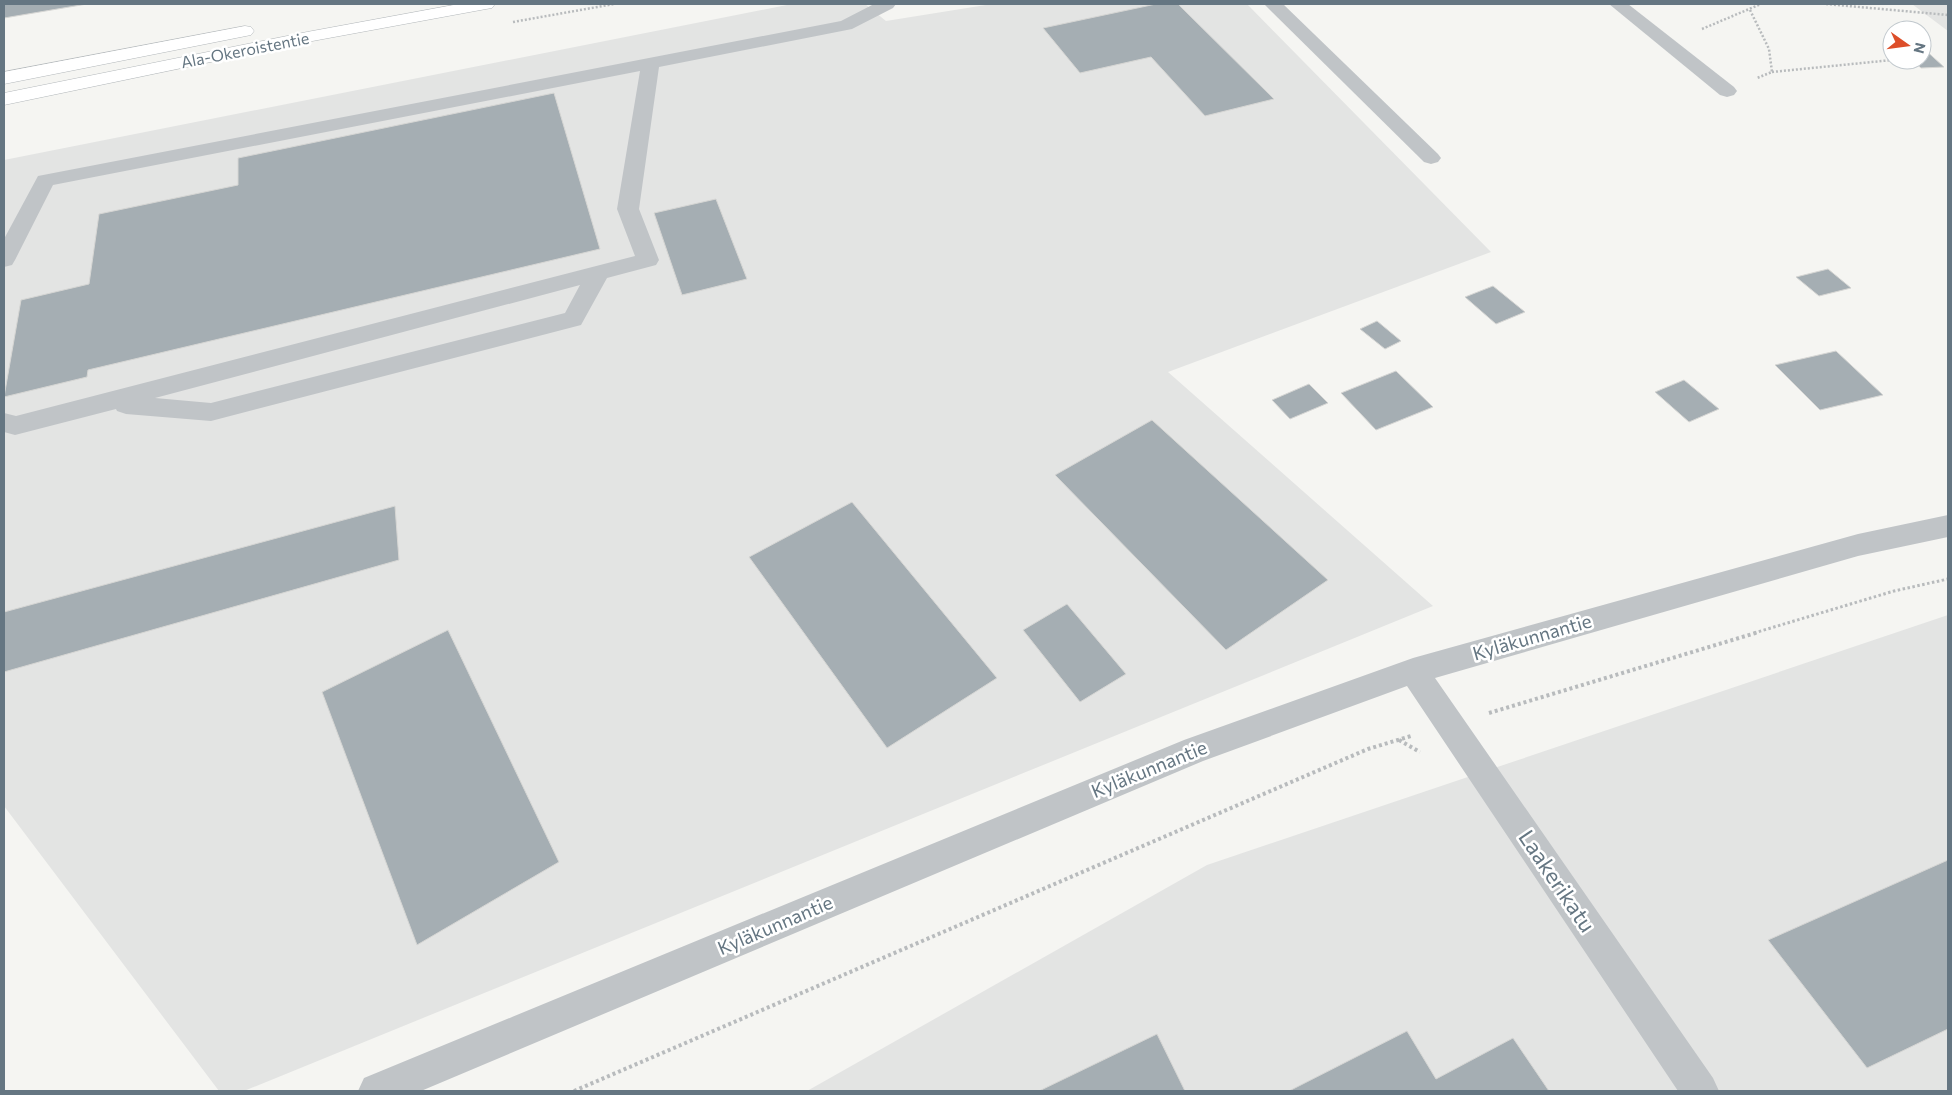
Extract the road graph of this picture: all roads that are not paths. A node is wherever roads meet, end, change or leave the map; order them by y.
1 (398, 4) edge
2 (486, 4) edge
3 (887, 4) edge
4 (1273, 4) edge
5 (1618, 4) edge
6 (297, 22) dead end
7 (259, 28) dead end
8 (650, 63) junction
9 (4, 78) edge
10 (1727, 91) road end
11 (4, 99) edge
12 (1431, 158) dead end
13 (4, 260) edge
14 (598, 274) junction
15 (103, 403) junction
16 (4, 422) edge
17 (1948, 526) edge
18 (1413, 671) junction
19 (377, 1091) edge
20 (1700, 1091) edge

1 - 6 main road, Ala-Okeroistentie
2 - 11 main road, Ala-Okeroistentie
3 - 8 street
4 - 12 street
5 - 10 street
7 - 9 main road, Ala-Okeroistentie
8 - 13 street
8 - 14 street
14 - 15 street
14 - 15 street
15 - 16 street
17 - 18 street, Kyläkunnantie
18 - 19 street, Kyläkunnantie
18 - 20 street, Laakerikatu

